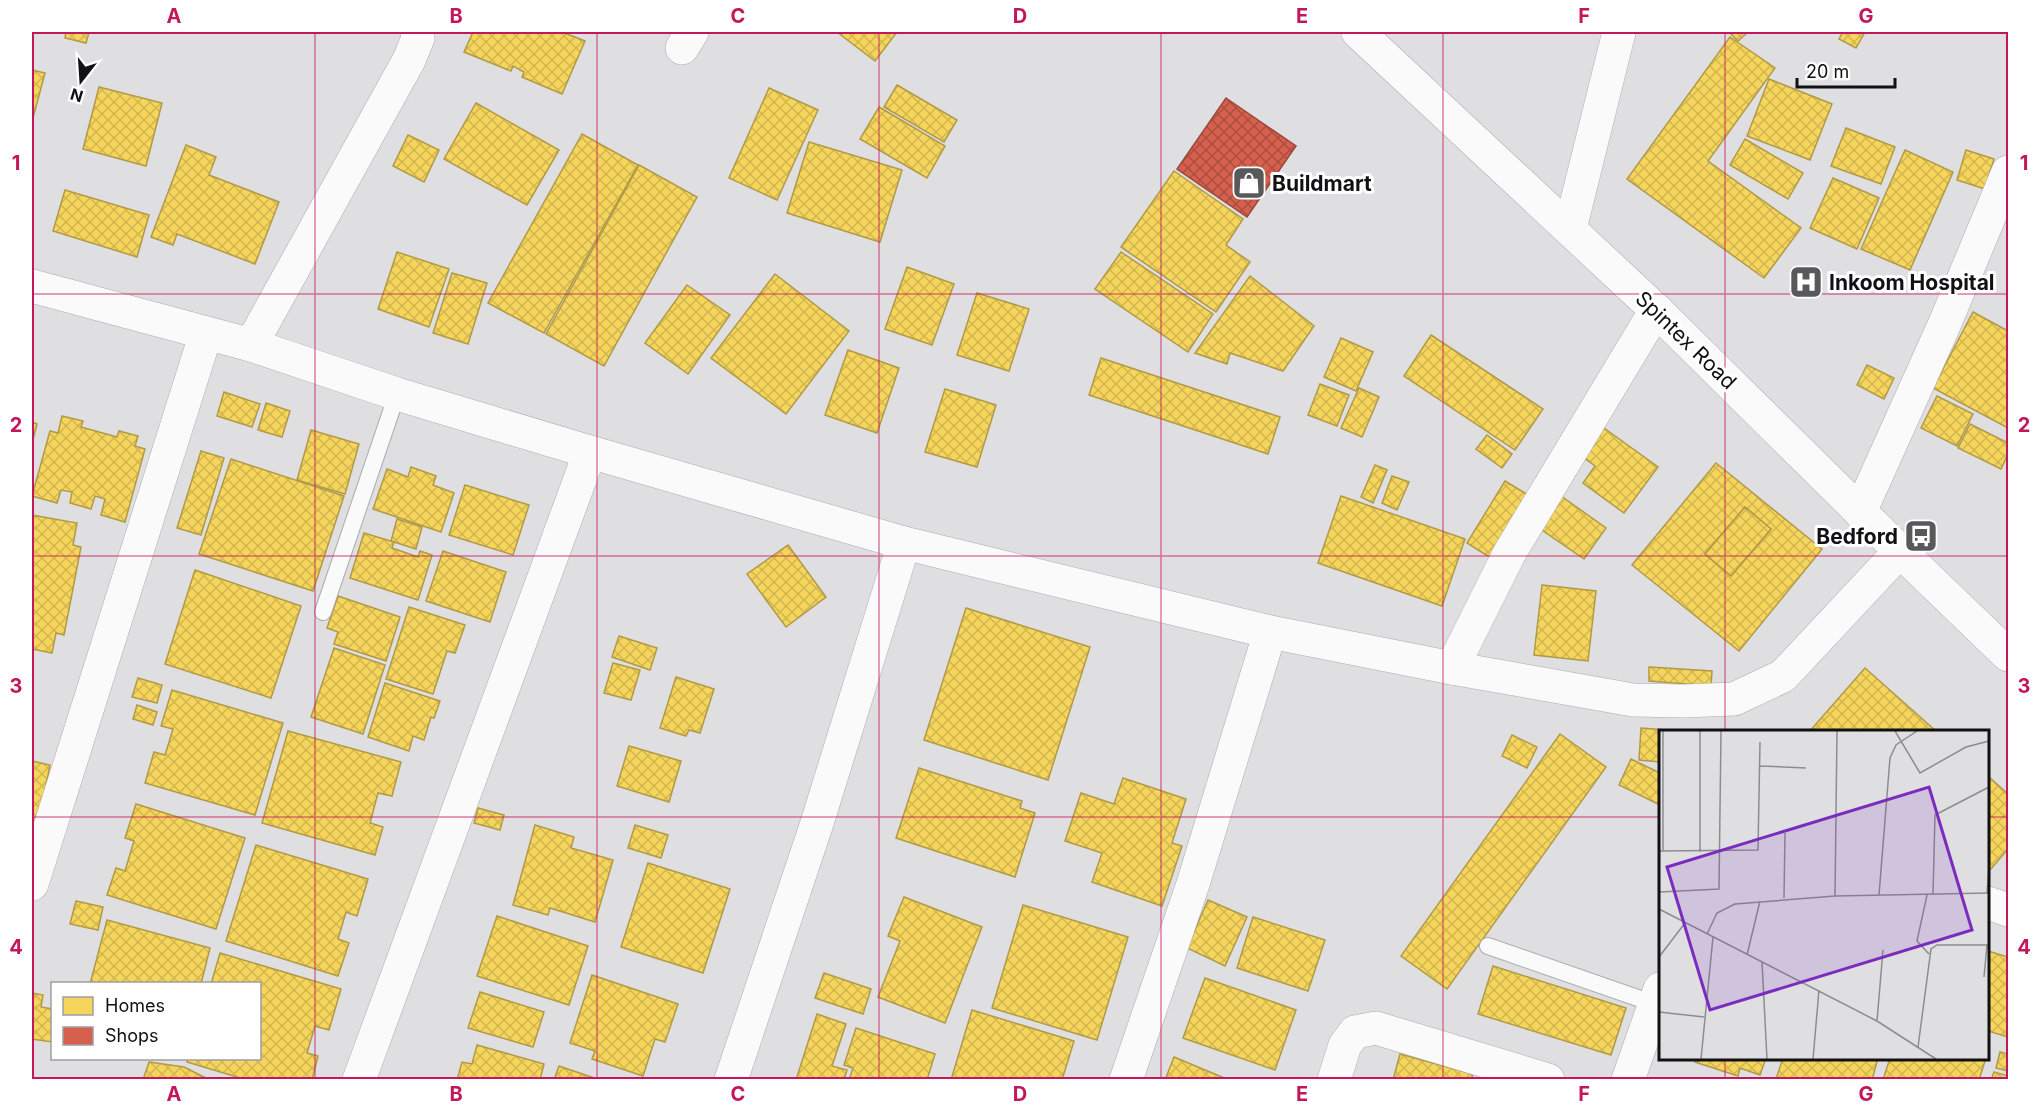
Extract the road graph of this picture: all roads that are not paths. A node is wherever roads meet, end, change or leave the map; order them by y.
1 (417, 32) edge
2 (1358, 32) edge
3 (1619, 32) edge
4 (2008, 172) edge
5 (1570, 230) junction
6 (32, 286) edge
7 (1656, 310) junction
8 (206, 333) junction
9 (251, 345) junction
10 (398, 394) junction
11 (590, 452) junction
12 (1860, 512) junction
13 (904, 543) junction
14 (1900, 552) junction
15 (323, 612) dead end
16 (1270, 632) junction
17 (2008, 655) edge
18 (1452, 668) junction
19 (32, 884) edge
20 (1989, 903) edge
21 (2008, 910) edge
22 (1488, 946) dead end
23 (1658, 996) edge
24 (359, 1080) edge
25 (730, 1080) edge
26 (1126, 1080) edge
27 (1334, 1080) edge
28 (1548, 1080) edge
29 (1628, 1080) edge

1 - 9 street
2 - 5 street, Spintex Road
3 - 5 street
4 - 12 street
5 - 7 street, Spintex Road
6 - 8 street
7 - 12 street, Spintex Road
7 - 18 street
8 - 9 street
8 - 19 street
9 - 10 street
10 - 11 street
10 - 15 lane
11 - 13 street
11 - 24 street
12 - 14 street, Spintex Road
13 - 16 street
13 - 25 street
14 - 17 street, Spintex Road
14 - 18 street
16 - 18 street
16 - 26 street
20 - 21 street
22 - 23 lane
23 - 29 street
27 - 28 street

